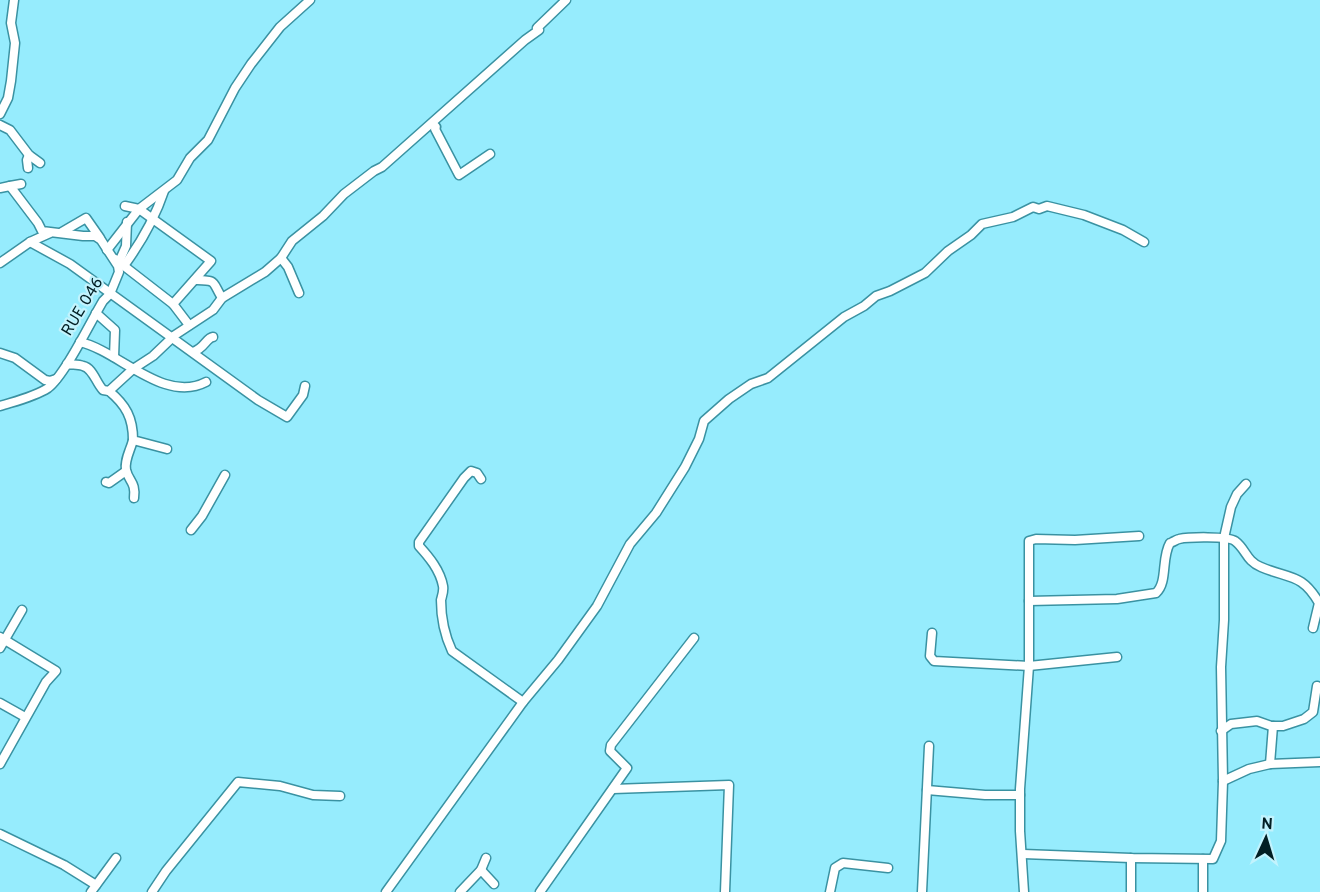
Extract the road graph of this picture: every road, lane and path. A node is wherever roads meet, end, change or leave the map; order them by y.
1 (14, 0) edge
2 (310, 0) edge
3 (566, 0) edge
4 (0, 114) edge
5 (433, 124) junction
6 (0, 125) edge
7 (490, 154) dead end
8 (29, 155) junction
9 (40, 163) dead end
10 (28, 168) dead end
11 (0, 188) edge
12 (164, 191) junction
13 (125, 206) dead end
14 (139, 209) junction
15 (152, 218) junction
16 (127, 222) junction
17 (51, 232) junction
18 (61, 232) junction
19 (101, 240) junction
20 (30, 242) junction
21 (1144, 242) dead end
22 (115, 258) junction
23 (281, 258) junction
24 (0, 263) edge
25 (195, 280) junction
26 (299, 293) dead end
27 (110, 294) junction
28 (222, 298) junction
29 (172, 304) junction
30 (96, 313) junction
31 (189, 325) junction
32 (173, 337) junction
33 (213, 338) dead end
34 (80, 342) junction
35 (193, 352) junction
36 (0, 353) edge
37 (114, 357) junction
38 (67, 364) junction
39 (133, 369) junction
40 (56, 378) junction
41 (207, 382) dead end
42 (305, 386) dead end
43 (110, 391) junction
44 (0, 406) edge
45 (133, 440) junction
46 (167, 449) dead end
47 (126, 471) junction
48 (225, 475) dead end
49 (481, 479) dead end
50 (106, 482) dead end
51 (1246, 484) dead end
52 (134, 498) dead end
53 (191, 530) dead end
54 (1139, 536) dead end
55 (1224, 538) junction
56 (1316, 594) edge
57 (1029, 601) junction
58 (22, 610) dead end
59 (1313, 627) dead end
60 (932, 633) dead end
61 (2, 638) edge
62 (694, 638) dead end
63 (0, 648) edge
64 (1117, 657) dead end
65 (1029, 666) junction
66 (1317, 686) dead end
67 (523, 702) junction
68 (0, 703) edge
69 (25, 717) junction
70 (1273, 726) junction
71 (1221, 731) junction
72 (928, 746) dead end
73 (1320, 762) edge
74 (0, 764) edge
75 (1270, 764) junction
76 (1223, 781) junction
77 (613, 789) junction
78 (927, 790) junction
79 (1020, 795) junction
80 (340, 796) dead end
81 (0, 834) edge
82 (1023, 854) junction
83 (116, 858) dead end
84 (486, 858) dead end
85 (1131, 858) junction
86 (1203, 859) junction
87 (888, 868) dead end
88 (481, 870) junction
89 (494, 884) dead end
90 (94, 889) edge
91 (152, 892) edge
92 (386, 892) edge
93 (460, 892) edge
94 (540, 892) edge
95 (725, 892) edge
96 (830, 892) edge
97 (922, 892) edge
98 (1024, 892) edge
99 (1131, 892) edge
100 (1203, 892) edge

1 - 4 street
2 - 12 street
3 - 5 street
5 - 7 street
5 - 23 street
6 - 8 street
8 - 9 street
8 - 10 street
11 - 17 street
12 - 14 street
12 - 15 street
13 - 14 street
14 - 15 street
14 - 16 street
15 - 22 street
15 - 25 street
16 - 22 street
16 - 22 street
17 - 18 street
17 - 20 street
18 - 19 street
18 - 19 street, RUE 046
19 - 22 street, RUE 046
20 - 24 street
20 - 27 street
21 - 67 street
22 - 27 street, RUE 046
22 - 29 street
23 - 26 street
23 - 28 street
25 - 28 street
25 - 29 street
27 - 30 street, RUE 046
27 - 32 street
28 - 31 street
29 - 31 street
30 - 34 street, RUE 046
30 - 37 street
31 - 32 street
32 - 35 street
32 - 39 street
33 - 35 street
34 - 37 street
34 - 38 street, RUE 046
35 - 42 street
36 - 40 street
37 - 39 street
38 - 40 street, RUE 046
38 - 43 street
39 - 41 street
39 - 43 street
40 - 44 street, RUE 046
43 - 45 street
45 - 46 street
45 - 47 street
47 - 50 street
47 - 52 street
48 - 53 street
49 - 67 street
51 - 55 street
54 - 57 street
55 - 56 street
55 - 57 street
55 - 71 street
56 - 59 street
57 - 65 street
58 - 61 street
60 - 65 street
61 - 63 street
61 - 69 street
62 - 77 street
64 - 65 street
65 - 79 street
66 - 70 street
67 - 92 street
68 - 69 street
69 - 74 street
70 - 71 street
70 - 75 street
71 - 76 street
72 - 78 street
73 - 75 street
75 - 76 street
76 - 86 street
77 - 94 street
77 - 95 street
78 - 79 street
78 - 97 street
79 - 82 street
80 - 91 street
81 - 90 street
82 - 85 street
82 - 98 street
83 - 90 street
84 - 88 street
85 - 86 street
85 - 99 street
86 - 100 street
87 - 96 street
88 - 89 street
88 - 93 street

